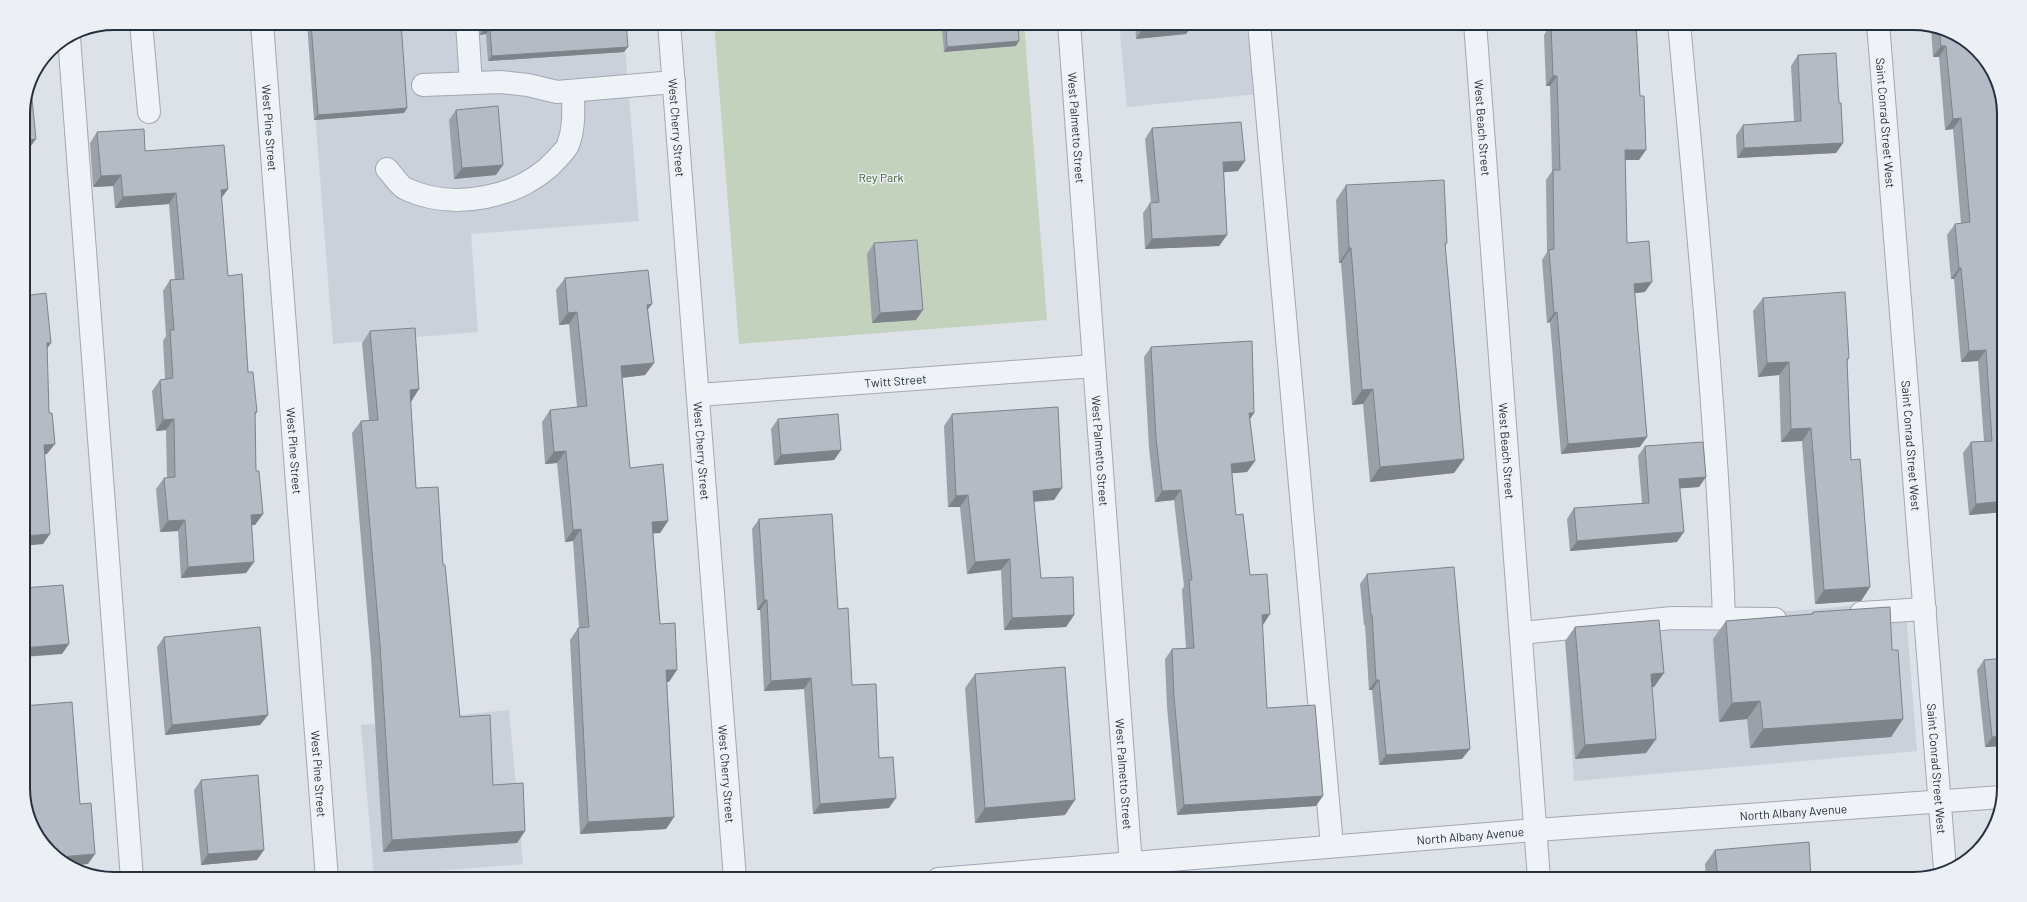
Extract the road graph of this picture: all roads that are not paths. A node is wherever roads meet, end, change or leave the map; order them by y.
1 (142, 30) edge
2 (263, 30) edge
3 (467, 30) edge
4 (670, 30) edge
5 (1070, 30) edge
6 (1260, 30) edge
7 (1476, 30) edge
8 (1680, 30) edge
9 (1879, 30) edge
10 (69, 43) edge
11 (674, 82) junction
12 (471, 83) junction
13 (423, 85) dead end
14 (573, 91) junction
15 (149, 112) dead end
16 (387, 169) dead end
17 (1094, 366) junction
18 (698, 395) junction
19 (1925, 609) junction
20 (1843, 614) edge
21 (1796, 617) edge
22 (1724, 619) junction
23 (1521, 633) junction
24 (1996, 797) edge
25 (1939, 801) junction
26 (1536, 830) junction
27 (1332, 846) junction
28 (1945, 866) edge
29 (1132, 871) edge
30 (131, 872) edge
31 (326, 872) edge
32 (734, 872) edge
33 (1108, 872) edge
34 (1539, 872) edge

1 - 15 street
2 - 31 street, West Pine Street
3 - 12 street
4 - 11 street, West Cherry Street
5 - 17 street, West Palmetto Street
6 - 27 street
7 - 23 street, West Beach Street
8 - 22 street
9 - 19 street, Saint Conrad Street West
10 - 30 street
11 - 14 street
11 - 18 street, West Cherry Street
12 - 13 street
12 - 14 street
14 - 16 street
17 - 18 street, Twitt Street
17 - 29 street, West Palmetto Street
18 - 32 street, West Cherry Street
19 - 20 street
19 - 25 street, Saint Conrad Street West
21 - 22 street
22 - 23 street
23 - 26 street, West Beach Street
24 - 25 street, North Albany Avenue
25 - 26 street, North Albany Avenue
25 - 28 street, Saint Conrad Street West
26 - 27 street, North Albany Avenue
26 - 34 street, West Beach Street
27 - 29 street, North Albany Avenue
29 - 33 street, North Albany Avenue

